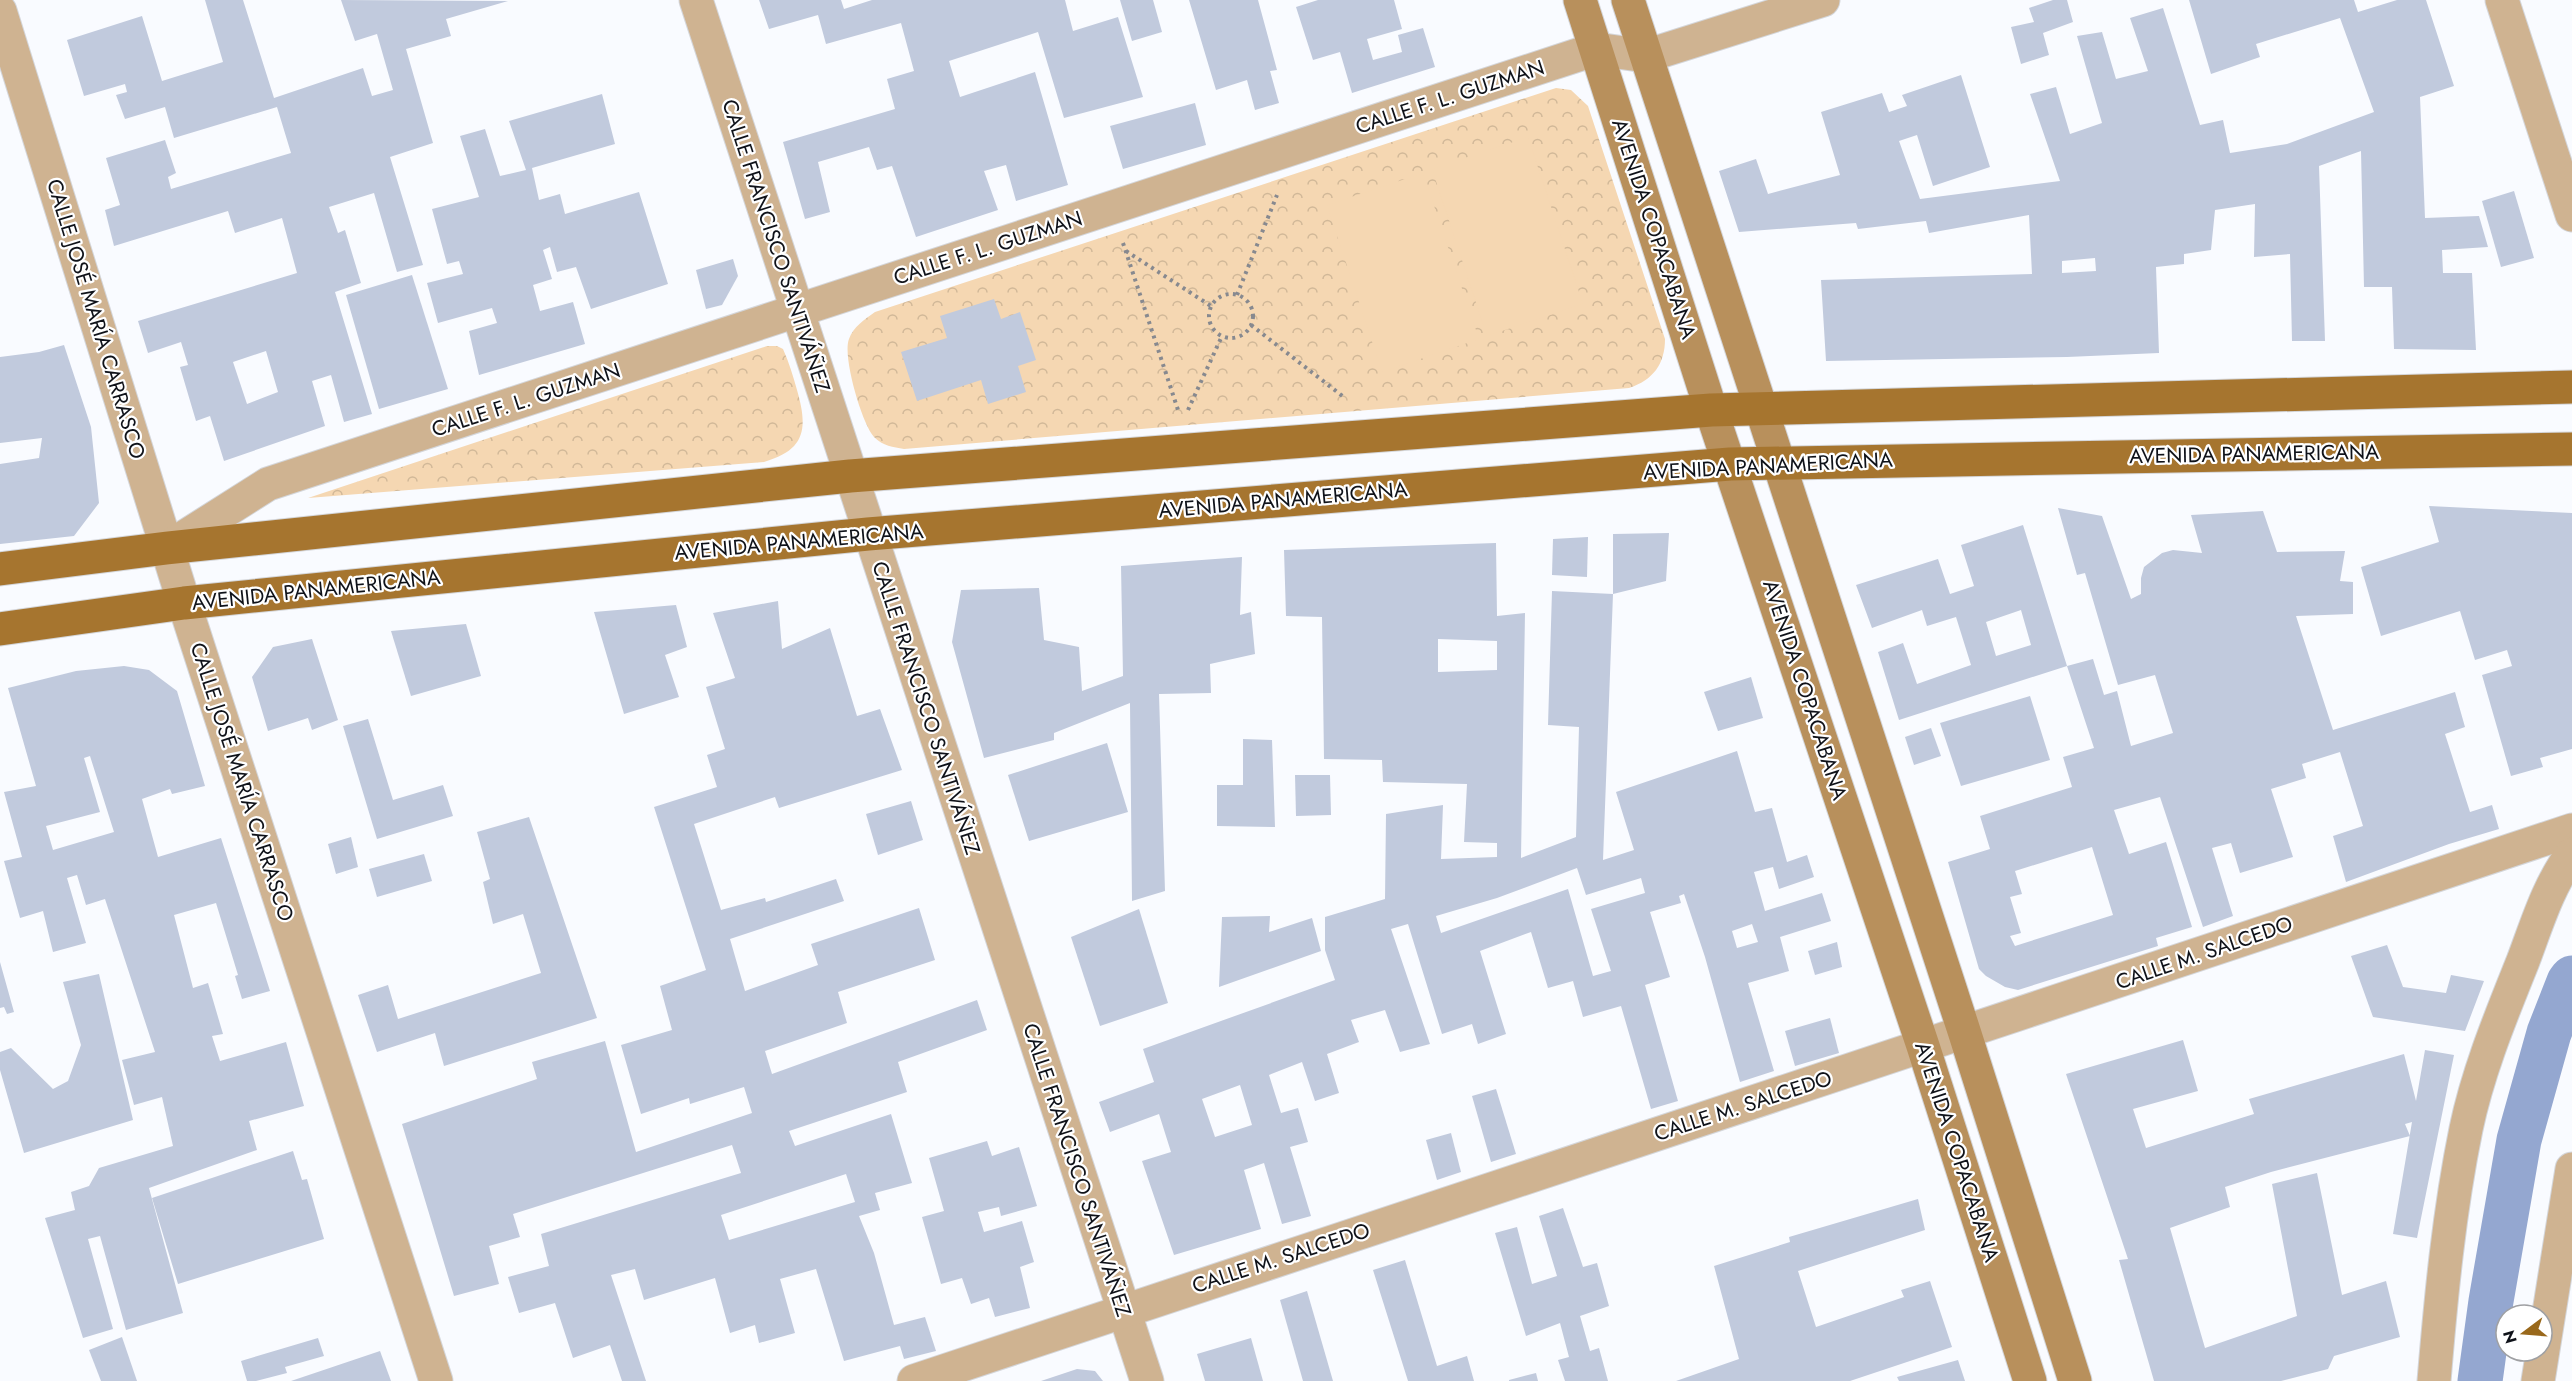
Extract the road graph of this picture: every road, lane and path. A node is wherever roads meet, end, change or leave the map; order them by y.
1 (696, 0) edge
2 (1580, 0) edge
3 (1628, 0) edge
4 (1823, 0) edge
5 (2502, 0) edge
6 (0, 10) edge
7 (1596, 49) junction
8 (1646, 56) junction
9 (1281, 186) dead end
10 (2572, 215) edge
11 (1122, 240) dead end
12 (1126, 251) junction
13 (1237, 295) junction
14 (1211, 306) junction
15 (798, 311) junction
16 (1251, 325) junction
17 (1222, 336) junction
18 (2572, 387) edge
19 (1350, 402) dead end
20 (1761, 407) junction
21 (1711, 410) junction
22 (2572, 448) edge
23 (1779, 462) junction
24 (1730, 464) junction
25 (850, 476) junction
26 (868, 534) junction
27 (168, 548) junction
28 (0, 568) edge
29 (184, 603) junction
30 (0, 629) edge
31 (2572, 830) edge
32 (2572, 854) edge
33 (1965, 1034) junction
34 (1923, 1046) junction
35 (2572, 1169) edge
36 (1123, 1310) junction
37 (436, 1381) edge
38 (914, 1381) edge
39 (1147, 1381) edge
40 (2030, 1381) edge
41 (2075, 1381) edge
42 (2434, 1381) edge
43 (2538, 1381) edge

1 - 15 street, CALLE FRANCISCO SANTIVÁÑEZ
2 - 7 main road, AVENIDA COPACABANA
3 - 8 main road, AVENIDA COPACABANA
4 - 8 street, CALLE F. L. GUZMAN
5 - 10 street
6 - 27 street, CALLE JOSÉ MARÍA CARRASCO
7 - 8 street, CALLE F. L. GUZMAN
7 - 15 street, CALLE F. L. GUZMAN
7 - 21 main road, AVENIDA COPACABANA
8 - 20 main road, AVENIDA COPACABANA
9 - 13 path
11 - 12 path
12 - 14 path
12 - 17 path
13 - 14 path
13 - 16 path
14 - 17 path
15 - 25 street, CALLE FRANCISCO SANTIVÁÑEZ
15 - 27 street, CALLE F. L. GUZMAN
16 - 17 path
16 - 19 path
18 - 20 main road
20 - 21 main road
20 - 23 main road, AVENIDA COPACABANA
21 - 24 main road, AVENIDA COPACABANA
21 - 25 main road
22 - 23 main road, AVENIDA PANAMERICANA
23 - 24 main road, AVENIDA PANAMERICANA
23 - 33 main road, AVENIDA COPACABANA
24 - 26 main road, AVENIDA PANAMERICANA
24 - 34 main road, AVENIDA COPACABANA
25 - 26 street, CALLE FRANCISCO SANTIVÁÑEZ
25 - 27 main road
26 - 29 main road, AVENIDA PANAMERICANA
26 - 36 street, CALLE FRANCISCO SANTIVÁÑEZ
27 - 28 main road
27 - 29 street, CALLE JOSÉ MARÍA CARRASCO
29 - 30 main road, AVENIDA PANAMERICANA
29 - 37 street, CALLE JOSÉ MARÍA CARRASCO
31 - 33 street, CALLE M. SALCEDO
32 - 42 street
33 - 34 street, CALLE M. SALCEDO
33 - 41 main road, AVENIDA COPACABANA
34 - 36 street, CALLE M. SALCEDO
34 - 40 main road, AVENIDA COPACABANA
35 - 43 street
36 - 38 street, CALLE M. SALCEDO
36 - 39 street, CALLE FRANCISCO SANTIVÁÑEZ

